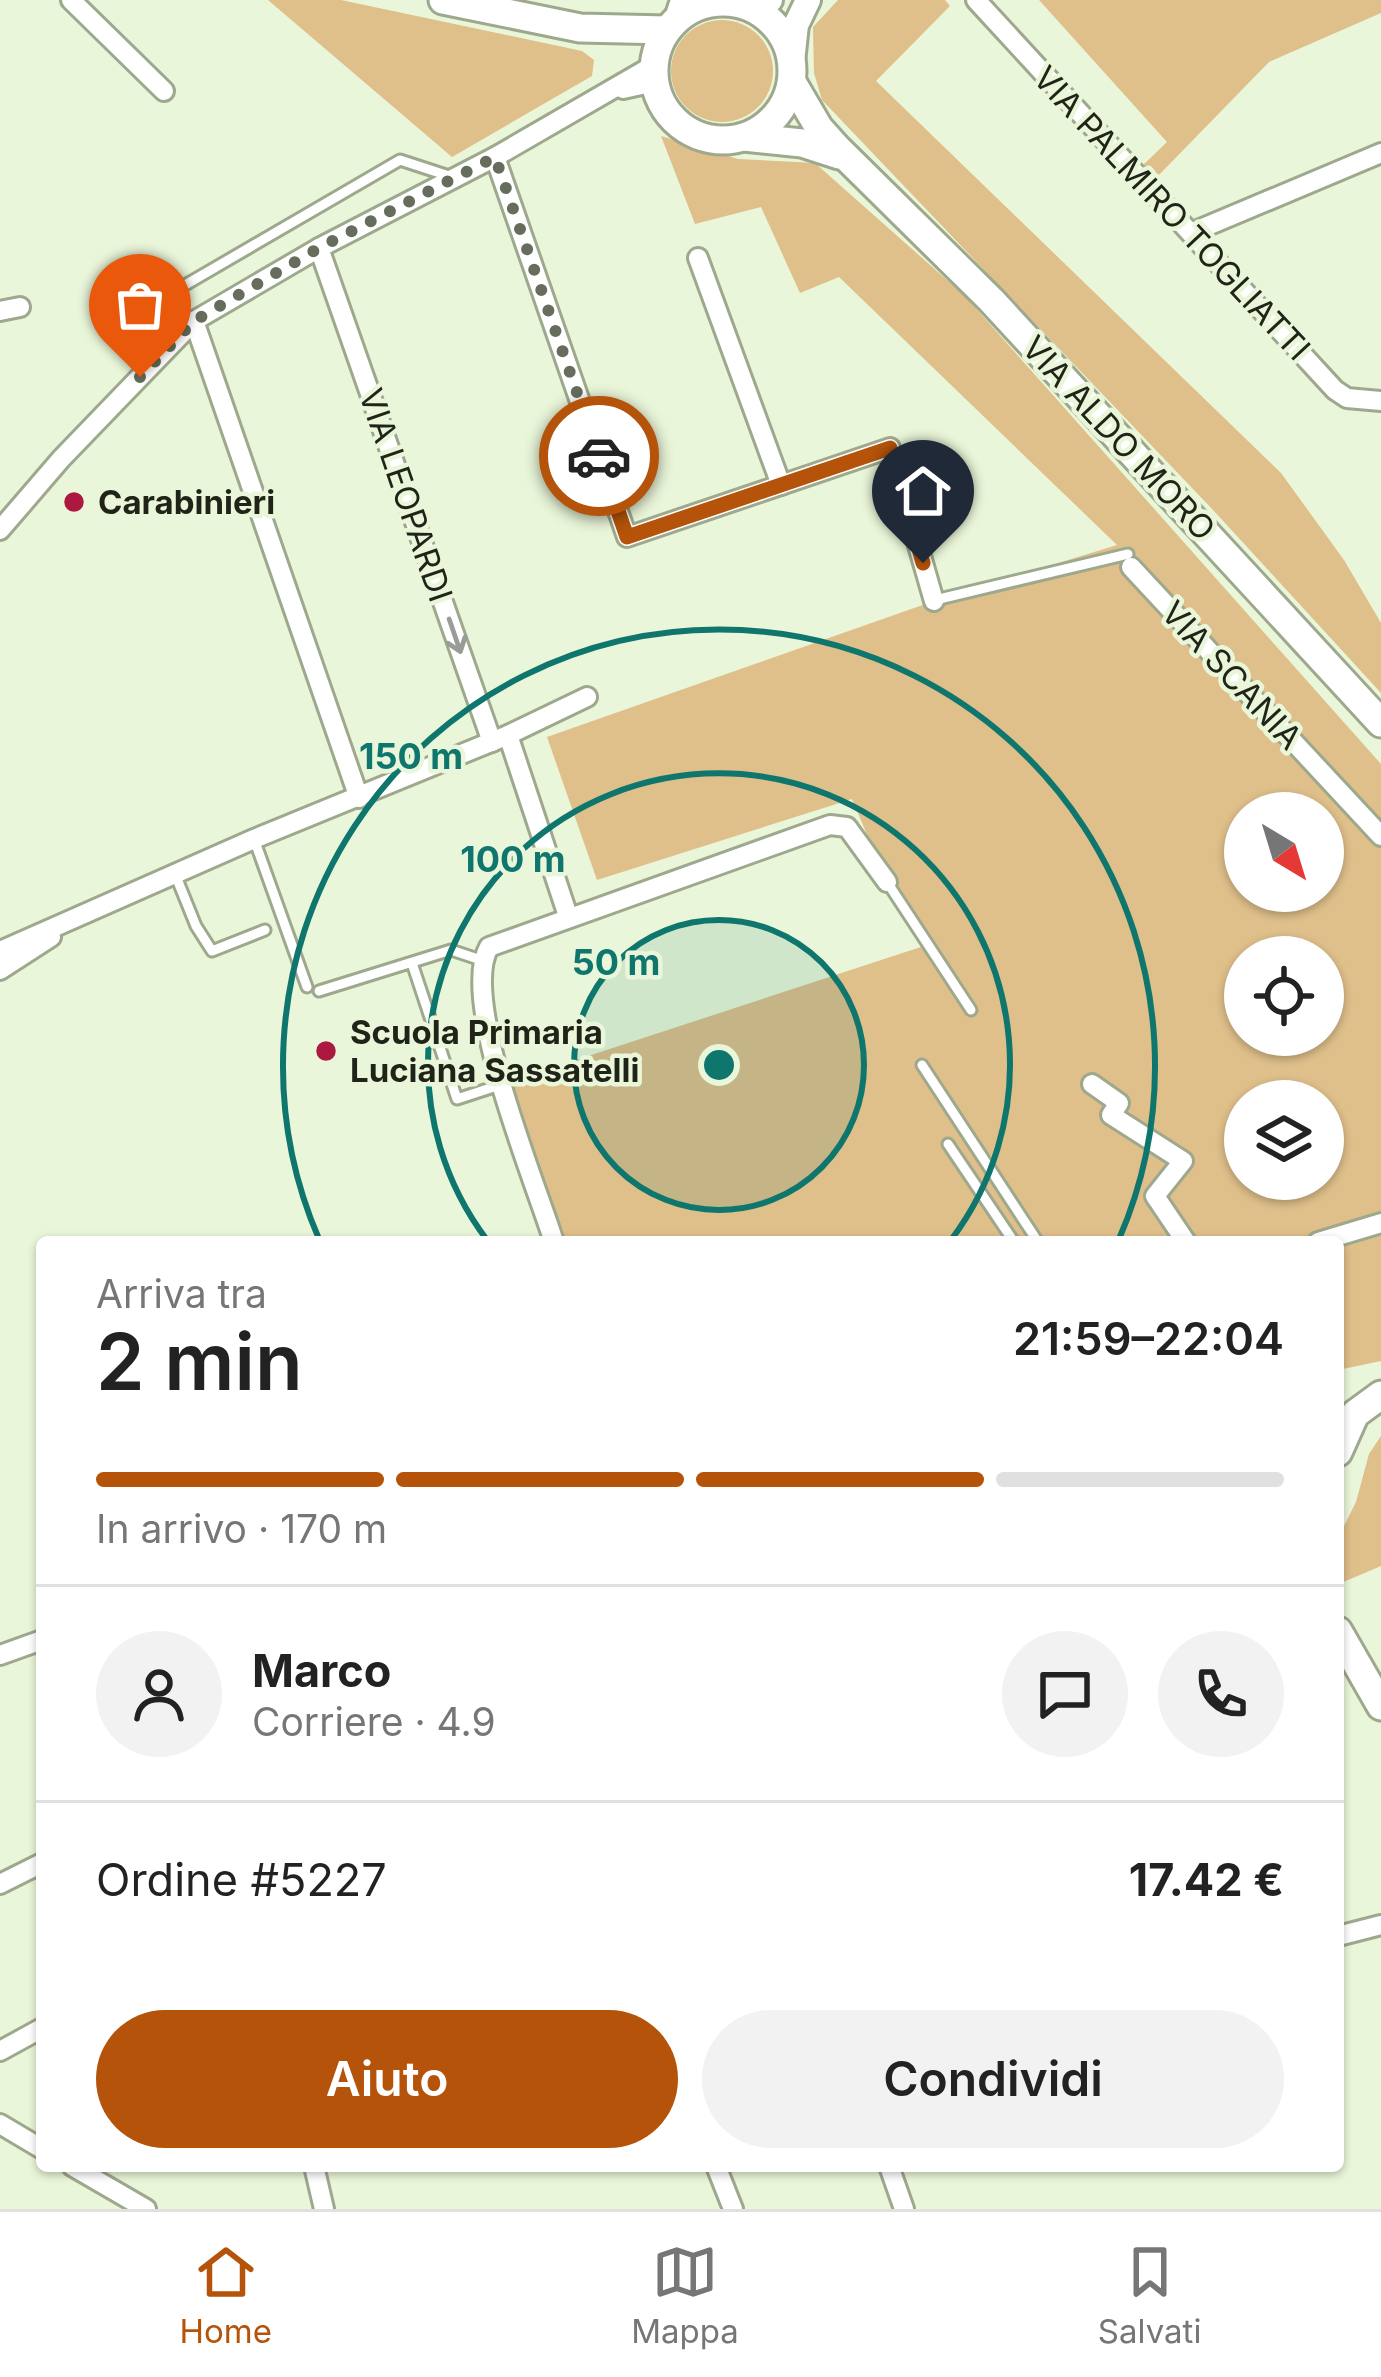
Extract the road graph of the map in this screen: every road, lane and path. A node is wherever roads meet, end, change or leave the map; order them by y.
1 (71, 0) edge
2 (443, 0) edge
3 (770, 0) edge
4 (808, 0) edge
5 (976, 0) edge
6 (733, 2) edge
7 (673, 18) edge
8 (580, 28) junction
9 (792, 72) junction
10 (654, 73) junction
11 (164, 91) dead end
12 (744, 137) junction
13 (1381, 153) edge
14 (495, 157) junction
15 (849, 161) junction
16 (454, 178) junction
17 (1193, 232) junction
18 (319, 248) junction
19 (698, 258) dead end
20 (194, 321) junction
21 (158, 358) junction
22 (1381, 400) edge
23 (781, 485) junction
24 (0, 530) edge
25 (1130, 560) joint
26 (934, 601) joint
27 (587, 697) dead end
28 (1381, 723) edge
29 (500, 738) junction
30 (359, 798) junction
31 (1381, 836) edge
32 (254, 839) junction
33 (175, 874) junction
34 (887, 882) joint
35 (568, 916) junction
36 (76, 918) junction
37 (265, 930) dead end
38 (0, 951) edge
39 (482, 960) junction
40 (412, 963) junction
41 (0, 970) edge
42 (307, 987) dead end
43 (320, 992) dead end
44 (971, 1010) dead end
45 (922, 1066) dead end
46 (503, 1084) junction
47 (1092, 1084) dead end
48 (948, 1144) dead end
49 (1379, 1231) edge
50 (552, 1236) edge
51 (1010, 1236) edge
52 (1034, 1236) edge
53 (1182, 1236) edge
54 (1344, 1237) edge
55 (1381, 1394) edge
56 (1344, 1405) edge
57 (1344, 1439) edge
58 (1344, 1641) edge
59 (36, 1642) edge
60 (0, 1655) edge
61 (1381, 1706) edge
62 (36, 1866) edge
63 (0, 1884) edge
64 (1381, 1925) edge
65 (1344, 1934) edge
66 (36, 2031) edge
67 (0, 2051) edge
68 (0, 2124) edge
69 (36, 2145) edge
70 (82, 2172) edge
71 (315, 2172) edge
72 (718, 2172) edge
73 (891, 2172) edge
74 (146, 2209) edge
75 (323, 2209) edge
76 (733, 2209) edge
77 (904, 2209) edge

1 - 11 street
2 - 8 main road
3 - 6 street
4 - 9 street
5 - 17 street, VIA PALMIRO TOGLIATTI
6 - 7 main road
6 - 9 main road
7 - 8 main road
7 - 10 main road
8 - 10 main road
9 - 12 main road
9 - 15 main road, VIA ALDO MORO
10 - 12 main road
10 - 14 street
12 - 15 main road, VIA ALDO MORO
13 - 17 street
14 - 16 street
14 - 23 street
15 - 28 main road, VIA ALDO MORO
16 - 18 street
16 - 21 lane
17 - 22 street, VIA PALMIRO TOGLIATTI
18 - 20 street
18 -> 29 street, VIA LEOPARDI
19 - 23 street
20 - 21 street
20 - 30 street
21 - 24 street
23 - 26 street
25 - 26 lane
25 - 31 street, VIA SCANIA
27 - 29 street
29 - 30 street
29 - 35 street, VIA LEOPARDI
30 - 32 street
32 - 33 street
32 - 42 lane
33 - 36 street
33 - 37 lane
34 - 35 street
34 - 44 lane
35 - 39 street
36 - 38 street
36 - 41 street
39 - 40 lane
39 - 46 street
40 - 43 lane
40 - 46 lane
45 - 52 lane
46 - 50 street
47 - 53 street
48 - 51 lane
49 - 54 street
55 - 56 main road
55 - 57 main road
58 - 61 main road
59 - 60 street
62 - 63 street
64 - 65 street
66 - 67 street
68 - 69 street
70 - 74 street
71 - 75 street
72 - 76 street
73 - 77 street

